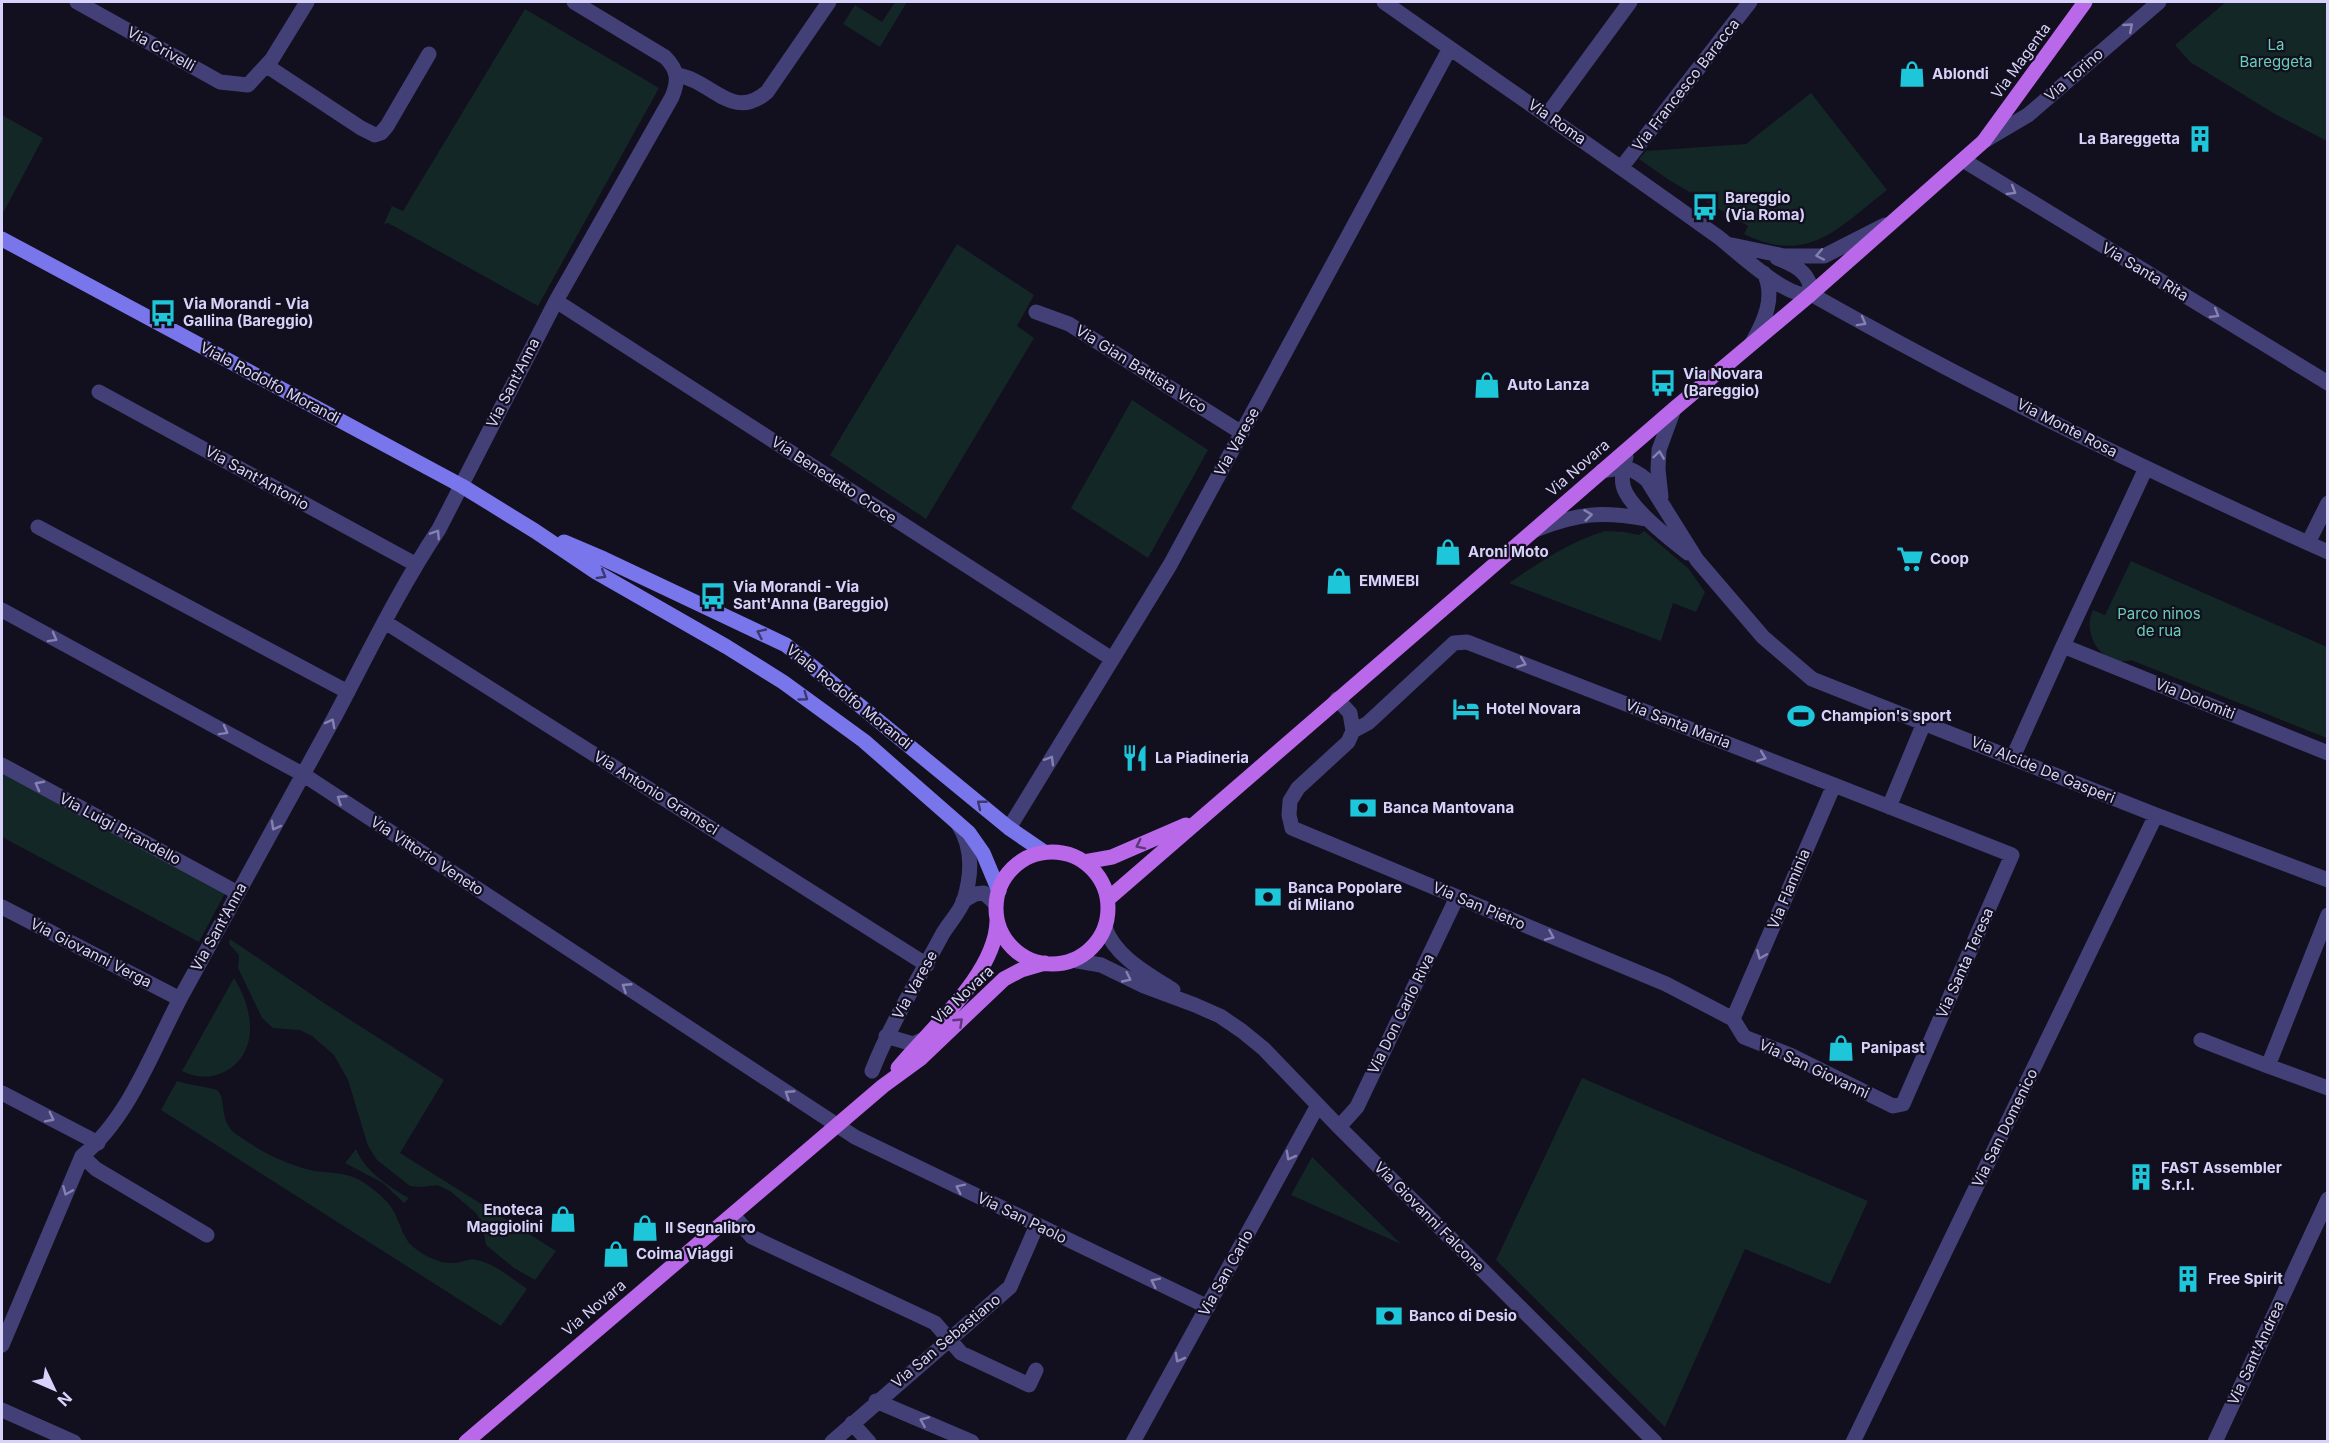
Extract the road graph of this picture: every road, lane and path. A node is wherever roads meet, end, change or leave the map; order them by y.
1 (77, 2) edge
2 (307, 2) edge
3 (574, 2) edge
4 (829, 2) edge
5 (1384, 2) edge
6 (1630, 2) edge
7 (1750, 2) edge
8 (2085, 2) edge
9 (2159, 2) edge
10 (1450, 48) junction
11 (429, 54) dead end
12 (267, 66) junction
13 (677, 75) junction
14 (1547, 115) junction
15 (1984, 141) junction
16 (1963, 160) junction
17 (1621, 168) junction
18 (1892, 222) junction
19 (2, 239) edge
20 (1729, 245) junction
21 (1762, 252) junction
22 (1764, 273) junction
23 (1811, 294) junction
24 (556, 301) junction
25 (1036, 312) dead end
26 (1752, 343) junction
27 (2328, 383) edge
28 (99, 392) dead end
29 (1674, 409) junction
30 (1242, 433) junction
31 (1629, 447) junction
32 (1624, 467) junction
33 (2146, 468) junction
34 (1602, 471) junction
35 (462, 486) junction
36 (1662, 503) junction
37 (2328, 503) edge
38 (1647, 519) junction
39 (38, 527) dead end
40 (536, 531) junction
41 (1532, 531) junction
42 (2308, 543) junction
43 (2328, 552) edge
44 (1697, 560) junction
45 (416, 564) junction
46 (2, 610) edge
47 (385, 622) junction
48 (2062, 646) junction
49 (1112, 659) junction
50 (348, 692) junction
51 (1337, 699) junction
52 (1924, 723) junction
53 (1353, 731) junction
54 (2328, 753) edge
55 (2013, 757) junction
56 (2, 765) edge
57 (303, 775) junction
58 (1834, 785) junction
59 (1889, 807) junction
60 (2156, 815) junction
61 (956, 821) junction
62 (1194, 822) junction
63 (1009, 828) junction
64 (1044, 852) junction
65 (2012, 855) joint
66 (1084, 862) junction
67 (2328, 880) edge
68 (238, 893) junction
69 (1457, 897) junction
70 (1108, 898) junction
71 (963, 901) junction
72 (998, 904) junction
73 (2, 908) edge
74 (2328, 915) edge
75 (1105, 927) junction
76 (1072, 960) junction
77 (1045, 963) junction
78 (927, 965) junction
79 (180, 999) junction
80 (1195, 1005) junction
81 (1733, 1019) junction
82 (886, 1036) junction
83 (924, 1039) junction
84 (2201, 1040) dead end
85 (2268, 1066) junction
86 (872, 1071) dead end
87 (883, 1086) junction
88 (2328, 1088) edge
89 (2, 1093) edge
90 (1903, 1104) joint
91 (1318, 1105) junction
92 (838, 1127) junction
93 (1339, 1127) junction
94 (98, 1143) junction
95 (82, 1156) junction
96 (2328, 1199) edge
97 (733, 1215) junction
98 (1037, 1225) junction
99 (207, 1235) dead end
100 (1208, 1307) junction
101 (949, 1339) junction
102 (2, 1345) edge
103 (1036, 1370) dead end
104 (876, 1401) junction
105 (2, 1410) edge
106 (852, 1422) junction
107 (1135, 1439) edge
108 (74, 1442) edge
109 (466, 1442) edge
110 (832, 1442) edge
111 (869, 1442) edge
112 (972, 1442) edge
113 (1655, 1442) edge
114 (1853, 1442) edge
115 (2215, 1442) edge

1 - 12 street, Via Crivelli
2 - 12 street
3 - 13 street
4 - 13 street
5 - 10 street, Via Roma
6 - 14 street
7 - 17 street, Via Francesco Baracca
8 - 15 main road, Via Magenta
15 -> 9 street, Via Torino
10 - 14 street, Via Roma
10 - 30 street, Via Varese
11 - 12 street
13 - 24 street, Via Sant'Anna
14 - 17 street, Via Roma
15 - 16 main road, Via Novara
16 - 18 main road, Via Novara
16 -> 27 street, Via Santa Rita
17 - 20 street, Via Roma
18 -> 21 street
18 - 23 main road, Via Novara
19 - 35 street, Viale Rodolfo Morandi
20 - 21 street
20 - 22 street, Via Roma
21 - 23 street
22 - 23 street, Via Monte Rosa
22 - 26 street
23 - 26 main road, Via Novara
23 -> 33 street, Via Monte Rosa
24 - 35 street, Via Sant'Anna
24 - 49 street, Via Benedetto Croce
25 - 30 street, Via Gian Battista Vico
26 - 29 main road, Via Novara
28 - 45 street, Via Sant'Antonio
29 - 31 main road, Via Novara
36 -> 29 street, Via Alcide De Gasperi
30 - 49 street, Via Varese
31 - 32 street, Via Alcide De Gasperi
31 - 34 main road, Via Novara
32 - 34 street
32 - 36 street, Via Alcide De Gasperi
32 - 38 street, Via Alcide De Gasperi
33 - 42 street, Via Monte Rosa
33 - 48 street
34 - 41 main road, Via Novara
35 - 40 street, Viale Rodolfo Morandi
45 -> 35 street, Via Sant'Anna
36 - 44 street, Via Alcide De Gasperi
37 - 42 street
41 -> 38 street
38 - 44 street, Via Alcide De Gasperi
39 - 50 street
40 -> 61 street, Viale Rodolfo Morandi
63 -> 40 street, Viale Rodolfo Morandi
41 - 51 main road, Via Novara
42 - 43 street, Via Monte Rosa
44 - 52 street, Via Alcide De Gasperi
45 - 47 street, Via Sant'Anna
46 -> 57 street, Via Vittorio Veneto
47 - 50 street, Via Sant'Anna
47 - 78 street, Via Antonio Gramsci
48 - 54 street, Via Dolomiti
48 - 55 street
63 -> 49 street, Via Varese
57 -> 50 street, Via Sant'Anna
51 - 53 street
51 - 62 main road, Via Novara
52 - 55 street, Via Alcide De Gasperi
52 - 59 street
53 -> 58 street, Via Santa Maria
53 - 69 street, Via San Pietro
55 - 60 street, Via Alcide De Gasperi
68 -> 56 street, Via Luigi Pirandello
57 -> 68 street, Via Sant'Anna
92 -> 57 street, Via Vittorio Veneto
58 - 59 street, Via Santa Maria
58 -> 81 street, Via Flaminia
59 - 65 street, Via Santa Maria
60 - 67 street, Via Alcide De Gasperi
60 - 114 street, Via San Domenico
61 - 71 street, Via Varese
61 - 72 street, Viale Rodolfo Morandi
62 -> 66 main road, Via Novara
62 - 70 main road, Via Novara
63 - 64 street, Viale Rodolfo Morandi
64 - 66 main road
64 - 72 main road
65 - 90 street, Via Santa Teresa
66 - 70 main road
68 - 79 street, Via Sant'Anna
69 -> 81 street, Via San Pietro
69 - 93 street, Via Don Carlo Riva
70 - 75 main road
71 - 72 street
71 - 78 street, Via Varese
72 - 77 main road
72 - 83 main road, Via Novara
73 - 79 street, Via Giovanni Verga
74 - 85 street
75 - 76 main road
75 - 80 street, Via Giovanni Falcone
76 - 77 main road
76 -> 80 street, Via Giovanni Falcone
87 -> 77 main road, Via Novara
78 - 82 street, Via Varese
79 - 94 street, Via Sant'Anna
80 - 91 street, Via Giovanni Falcone
81 - 90 street, Via San Giovanni
82 - 83 street
82 - 86 street, Via Varese
83 - 87 main road, Via Novara
84 - 85 street
85 - 88 street
87 - 92 main road, Via Novara
89 -> 94 street
91 - 93 street, Via Giovanni Falcone
91 -> 100 street, Via San Carlo
92 - 97 main road, Via Novara
98 -> 92 street, Via San Paolo
93 - 113 street, Via Giovanni Falcone
94 - 95 street, Via Sant'Anna
95 - 99 street
95 -> 102 street, Via Sant'Anna
96 - 115 street, Via Sant'Andrea
97 - 101 street
97 - 109 main road, Via Novara
100 -> 98 street, Via San Paolo
98 - 101 street, Via San Sebastiano
100 -> 107 street, Via San Carlo
101 - 103 street
101 - 104 street, Via San Sebastiano
104 - 106 street, Via San Sebastiano
112 -> 104 street
105 - 108 street
106 - 110 street, Via San Sebastiano
106 - 111 street

